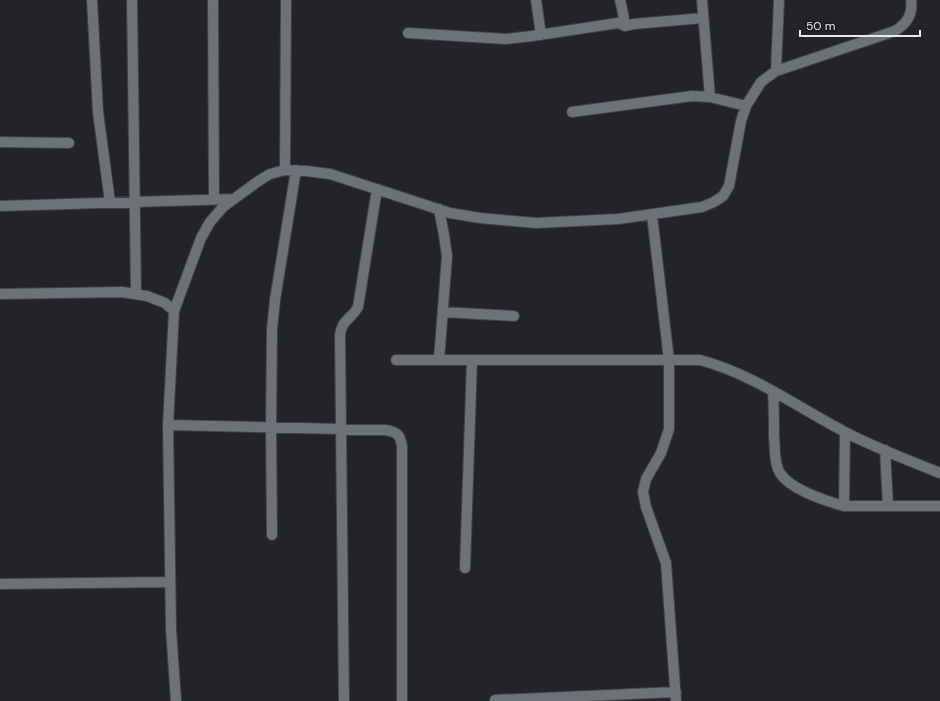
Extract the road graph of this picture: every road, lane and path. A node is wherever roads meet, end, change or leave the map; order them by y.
1 (92, 0) edge
2 (132, 0) edge
3 (213, 0) edge
4 (286, 0) edge
5 (536, 0) edge
6 (620, 0) edge
7 (702, 0) edge
8 (780, 0) edge
9 (911, 0) edge
10 (703, 18) junction
11 (625, 26) junction
12 (408, 33) dead end
13 (541, 35) junction
14 (776, 71) junction
15 (710, 97) junction
16 (746, 106) junction
17 (572, 112) dead end
18 (0, 142) edge
19 (69, 143) dead end
20 (285, 170) junction
21 (296, 170) junction
22 (377, 189) junction
23 (214, 199) junction
24 (234, 199) junction
25 (110, 202) junction
26 (134, 202) junction
27 (0, 206) edge
28 (438, 209) junction
29 (652, 215) junction
30 (0, 294) edge
31 (136, 294) junction
32 (174, 311) junction
33 (443, 312) junction
34 (514, 316) dead end
35 (396, 360) dead end
36 (439, 360) junction
37 (472, 360) junction
38 (669, 360) junction
39 (773, 392) junction
40 (168, 425) junction
41 (270, 427) junction
42 (342, 428) junction
43 (845, 432) junction
44 (886, 450) junction
45 (940, 473) edge
46 (844, 506) junction
47 (888, 506) junction
48 (940, 506) edge
49 (272, 535) dead end
50 (465, 568) dead end
51 (170, 582) junction
52 (0, 584) edge
53 (676, 696) edge
54 (495, 700) dead end
55 (176, 701) edge
56 (344, 701) edge
57 (402, 701) edge

1 - 25 street
2 - 26 street
3 - 23 street
4 - 20 street
5 - 13 street
6 - 11 street
7 - 10 street
8 - 14 street
9 - 14 street
10 - 11 street
10 - 15 street
11 - 13 street
12 - 13 street
14 - 16 street
15 - 16 street
15 - 17 street
16 - 29 street
18 - 19 street
20 - 21 street
20 - 24 street
21 - 22 street
21 - 41 street
22 - 28 street
22 - 42 street
23 - 24 street
23 - 26 street
24 - 32 street
25 - 26 street
25 - 27 street
26 - 31 street
28 - 29 street
28 - 33 street
29 - 38 street
30 - 31 street
31 - 32 street
32 - 40 street
33 - 34 street
33 - 36 street
35 - 36 street
36 - 37 street
37 - 38 street
37 - 50 street
38 - 39 street
38 - 53 street
39 - 43 street
39 - 46 street
40 - 41 street
40 - 51 street
41 - 42 street
41 - 49 street
42 - 56 street
42 - 57 street
43 - 44 street
43 - 46 street
44 - 45 street
44 - 47 street
46 - 47 street
47 - 48 street
51 - 52 street
51 - 55 street
53 - 54 street

